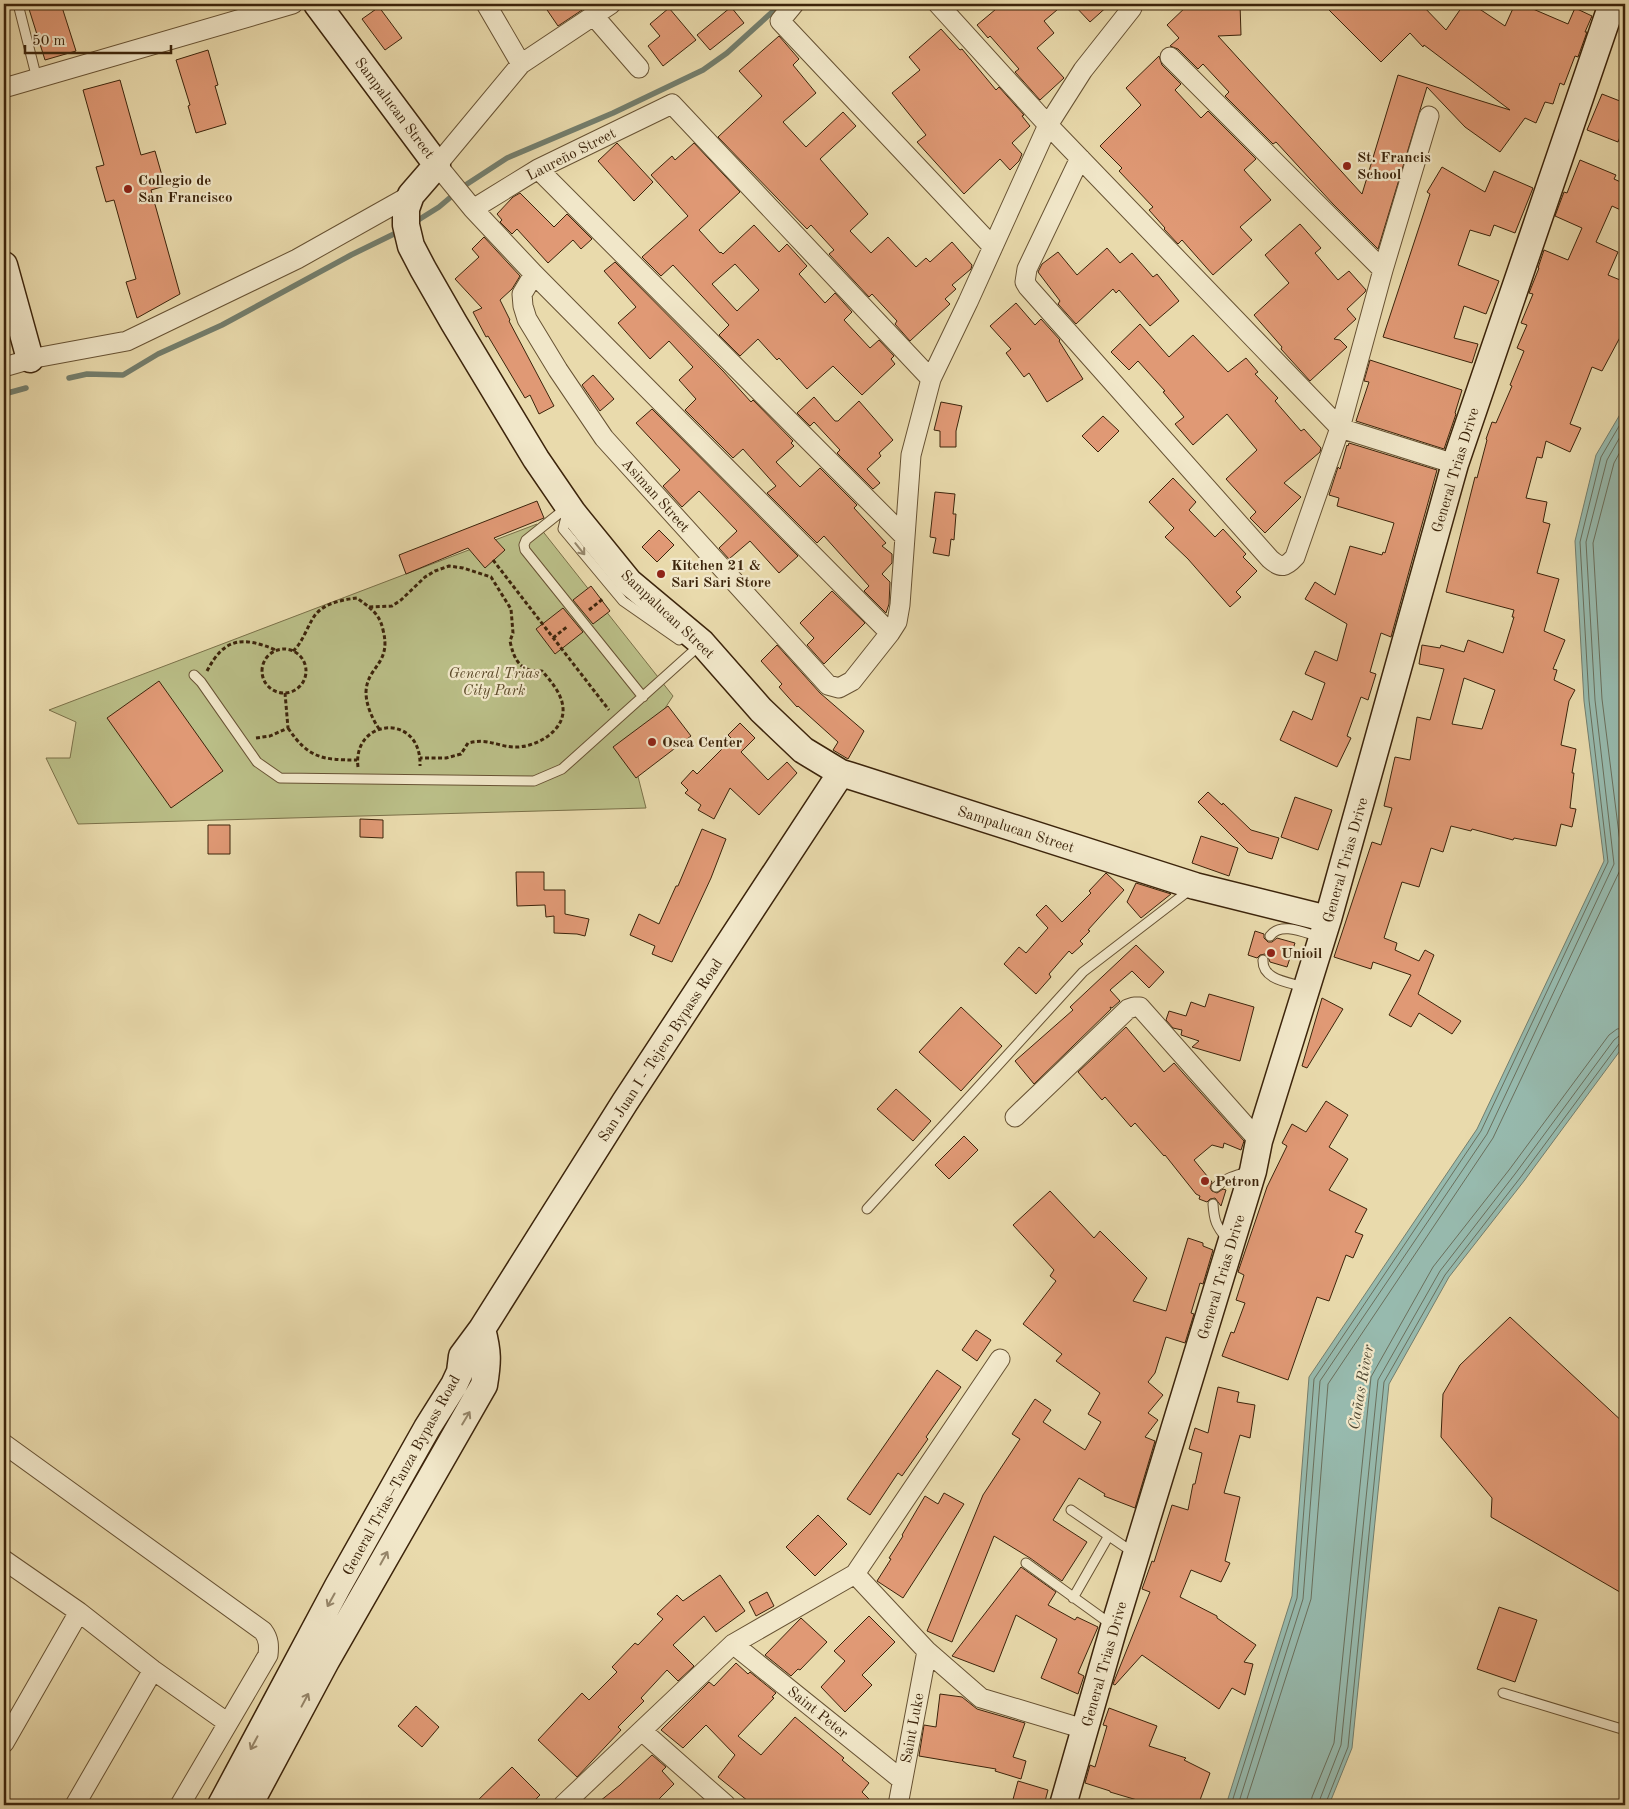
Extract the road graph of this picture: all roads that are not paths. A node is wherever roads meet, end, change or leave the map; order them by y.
1 (21, 4) edge
2 (293, 4) edge
3 (317, 4) edge
4 (486, 4) edge
5 (611, 4) edge
6 (794, 4) edge
7 (938, 4) edge
8 (1128, 4) edge
9 (1612, 4) edge
10 (593, 16) junction
11 (1170, 57) dead end
12 (521, 64) junction
13 (639, 68) dead end
14 (37, 79) junction
15 (4, 88) edge
16 (1429, 116) dead end
17 (1048, 125) junction
18 (1080, 158) junction
19 (437, 165) junction
20 (538, 169) junction
21 (411, 195) junction
22 (473, 209) junction
23 (993, 247) junction
24 (4, 265) edge
25 (1383, 270) junction
26 (534, 274) junction
27 (30, 359) junction
28 (4, 366) edge
29 (931, 379) junction
30 (1340, 428) junction
31 (1455, 464) junction
32 (569, 507) junction
33 (905, 537) junction
34 (890, 632) junction
35 (699, 647) junction
36 (194, 675) dead end
37 (643, 697) junction
38 (841, 772) junction
39 (1196, 886) junction
40 (1284, 918) junction
41 (1326, 928) junction
42 (1270, 936) dead end
43 (1263, 960) dead end
44 (1308, 988) junction
45 (1014, 1117) dead end
46 (1259, 1141) junction
47 (1253, 1171) junction
48 (1216, 1187) dead end
49 (1213, 1204) dead end
50 (866, 1209) dead end
51 (1231, 1243) junction
52 (482, 1329) junction
53 (1000, 1359) dead end
54 (4, 1444) edge
55 (1071, 1510) dead end
56 (1108, 1537) junction
57 (1136, 1555) junction
58 (4, 1560) edge
59 (1026, 1563) dead end
60 (855, 1574) junction
61 (1073, 1598) junction
62 (79, 1612) junction
63 (1114, 1627) junction
64 (734, 1644) junction
65 (927, 1651) junction
66 (152, 1670) junction
67 (1503, 1693) dead end
68 (228, 1723) junction
69 (1084, 1729) junction
70 (1625, 1730) edge
71 (642, 1731) junction
72 (4, 1742) edge
73 (902, 1780) junction
74 (75, 1805) edge
75 (180, 1805) edge
76 (221, 1805) edge
77 (249, 1805) edge
78 (563, 1805) edge
79 (726, 1805) edge
80 (898, 1805) edge
81 (1063, 1805) edge

1 - 14 lane
2 - 14 street
3 - 19 main road, Sampalucan Street
4 - 12 street
5 - 10 street
6 - 23 street
7 - 17 street
8 - 17 street
9 - 31 main road, General Trias Drive
10 - 12 street
10 - 13 street
11 - 25 street
12 - 19 street
14 - 15 street
16 - 25 street
17 - 18 street
17 - 23 street
18 - 30 street
18 - 30 street
19 - 21 main road, Sampalucan Street
19 - 22 street
20 - 22 street, Laureño Street
20 - 29 street, Laureño Street
20 - 33 street
21 - 27 street
21 - 32 main road, Sampalucan Street
22 - 26 street
23 - 29 street
24 - 27 main road
25 - 30 street
26 - 34 street
26 - 34 street, Asiman Street
27 - 28 street
29 - 33 street
30 - 31 street
31 - 41 main road, General Trias Drive
32 - 35 main road, Sampalucan Street
32 - 37 lane
33 - 34 street
35 - 37 lane
35 - 38 main road, Sampalucan Street
36 - 37 lane
38 - 39 main road, Sampalucan Street
38 - 52 main road, San Juan I - Tejero Bypass Road
39 - 40 main road, Sampalucan Street
39 - 50 lane
40 - 41 main road, Sampalucan Street
40 - 42 lane
41 - 44 main road, General Trias Drive
43 - 44 lane
44 - 46 main road, General Trias Drive
45 - 46 street
46 - 47 main road, General Trias Drive
47 - 48 lane
47 - 51 main road, General Trias Drive
49 - 51 lane
51 - 57 main road, General Trias Drive
52 -> 76 main road, General Trias–Tanza Bypass Road
77 -> 52 main road, General Trias–Tanza Bypass Road
53 - 60 street
54 - 68 street
55 - 56 lane
56 - 57 lane
56 - 61 lane
57 - 63 main road, General Trias Drive
58 - 62 street
59 - 61 lane
60 - 64 street
60 - 65 street
61 - 63 lane
62 - 66 street
62 - 72 street
63 - 69 main road, General Trias Drive
64 - 71 street
64 - 73 street, Saint Peter
65 - 69 street
65 - 73 street, Saint Luke
66 - 68 street
66 - 74 street
67 - 70 lane
68 - 75 street
69 - 81 main road, General Trias Drive
71 - 78 street
71 - 79 street
73 - 80 street, Saint Luke

